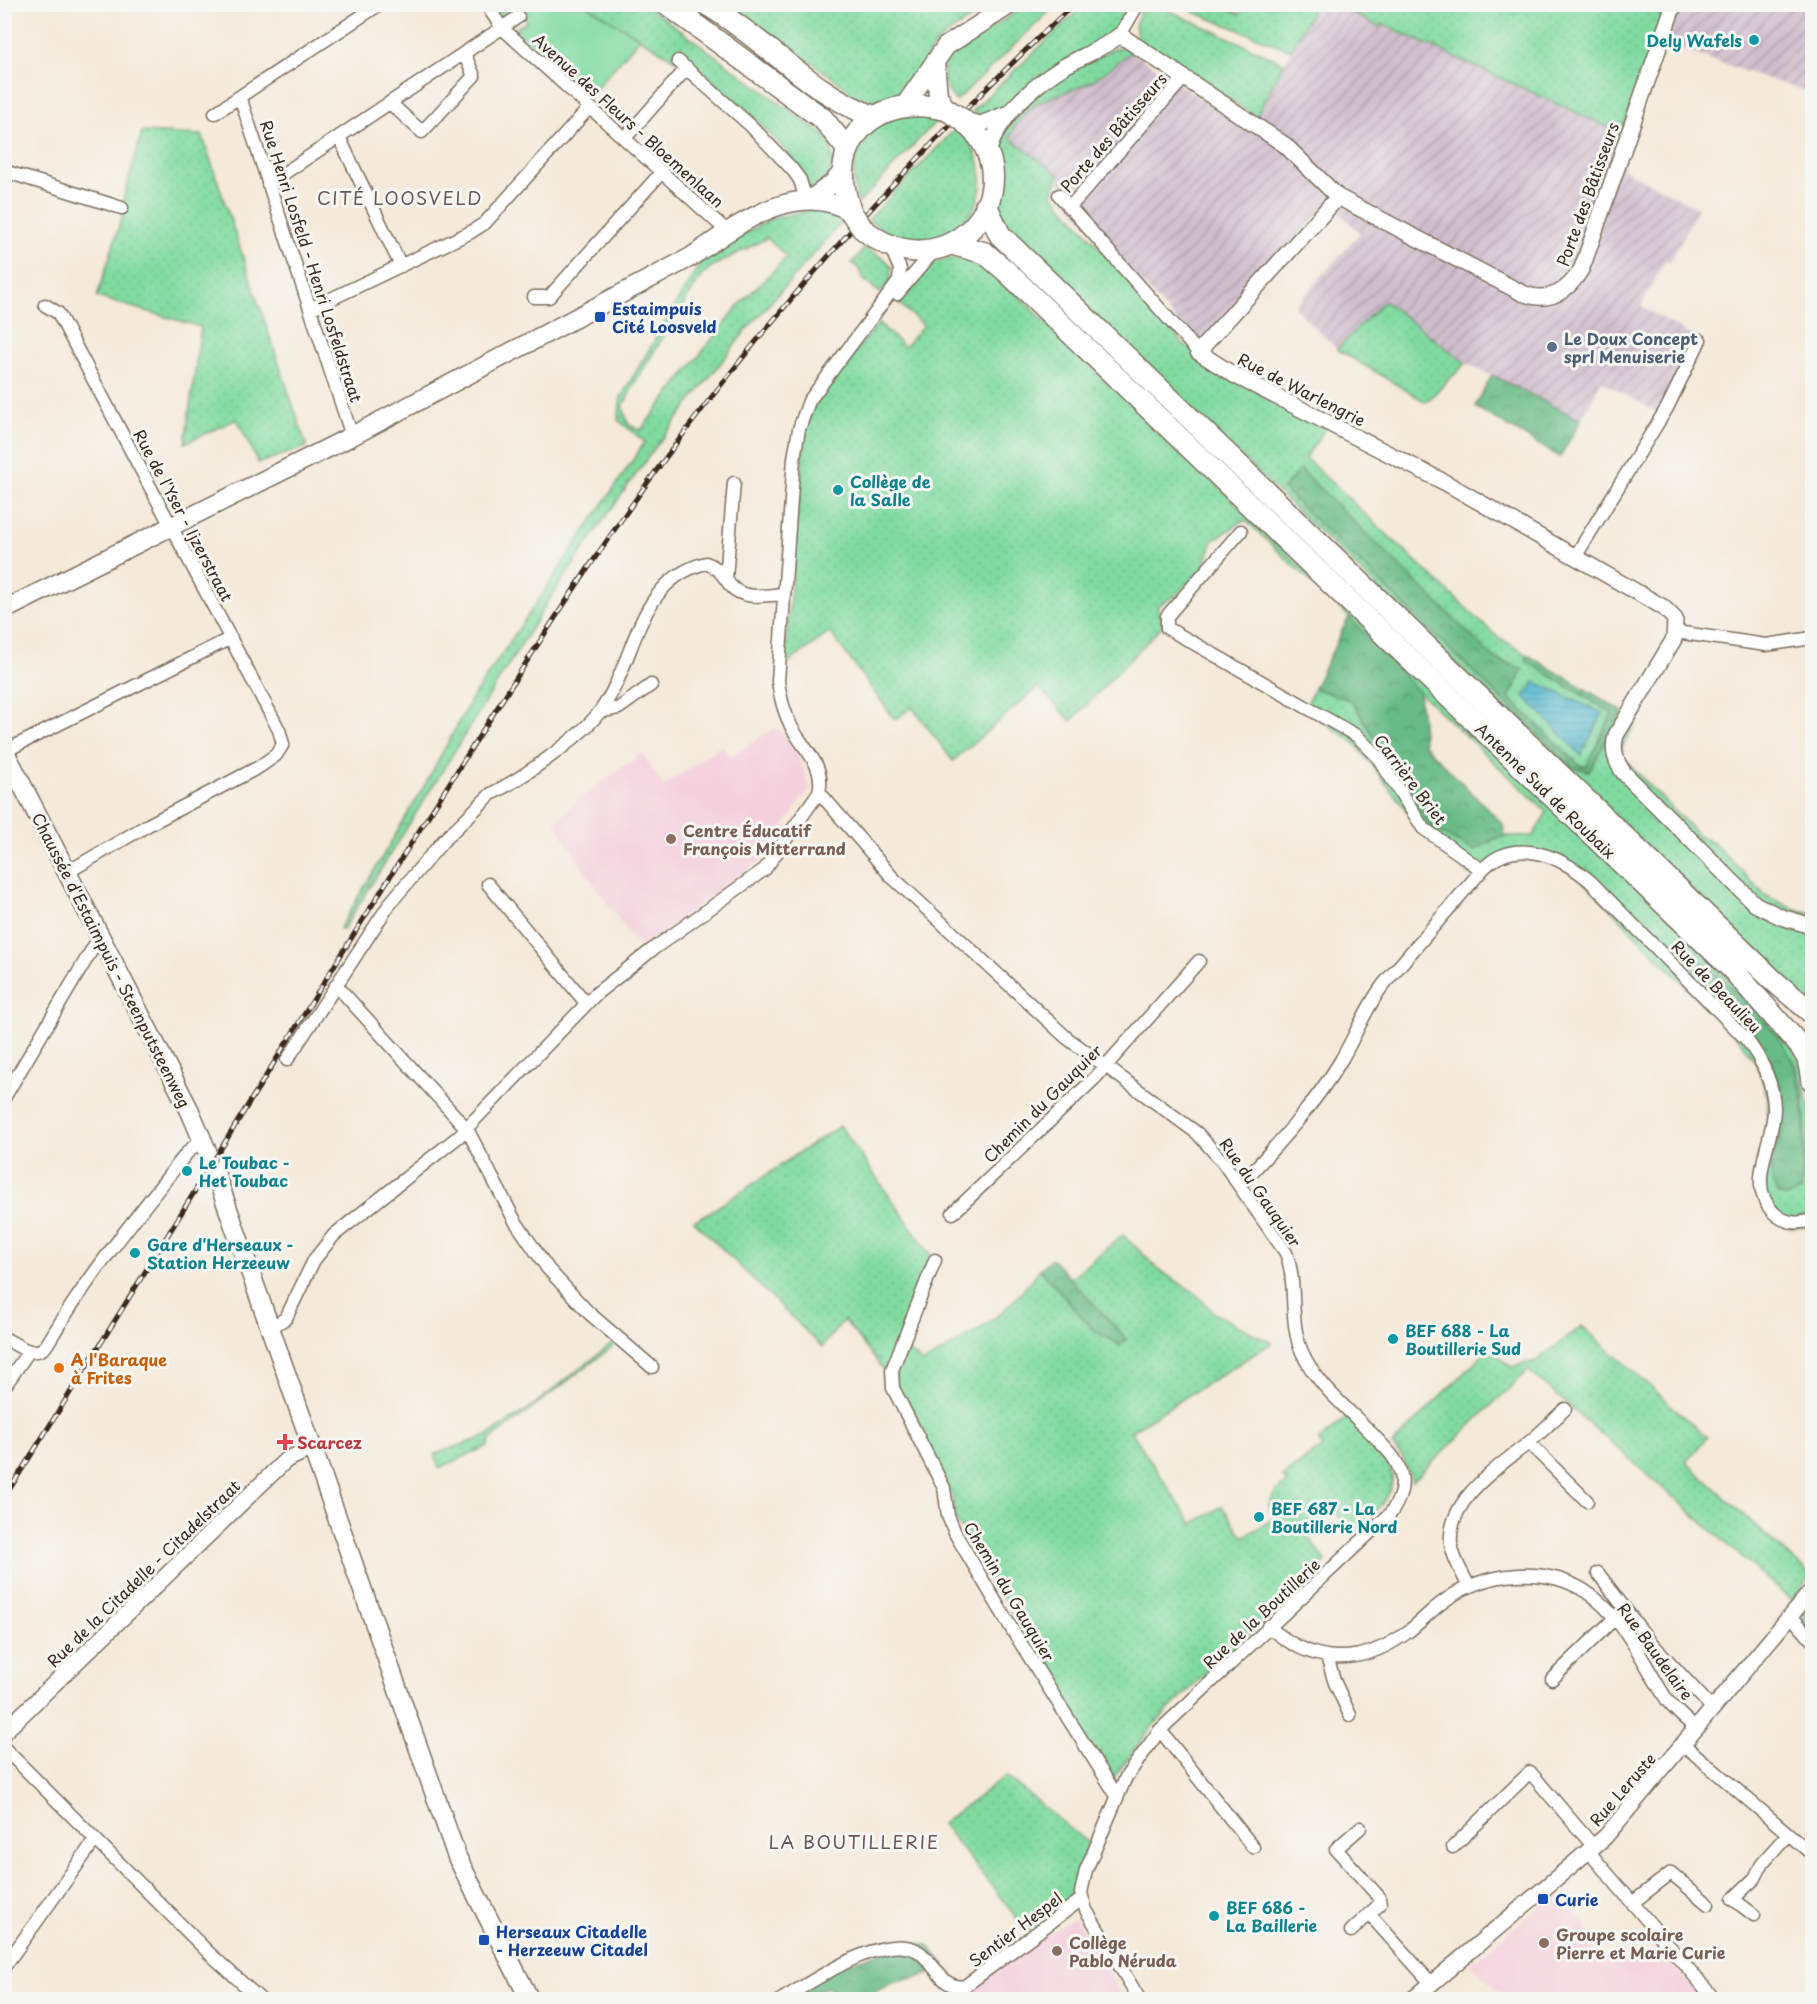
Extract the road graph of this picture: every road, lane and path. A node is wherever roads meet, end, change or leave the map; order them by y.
1 (380, 4) edge
2 (486, 4) edge
3 (667, 4) edge
4 (706, 4) edge
5 (1011, 4) edge
6 (1138, 4) edge
7 (1674, 4) edge
8 (518, 17) dead end
9 (502, 28) junction
10 (1120, 35) junction
11 (464, 53) junction
12 (935, 61) junction
13 (1183, 79) junction
14 (240, 97) junction
15 (390, 103) junction
16 (904, 105) junction
17 (589, 108) junction
18 (1009, 112) junction
19 (215, 113) dead end
20 (955, 115) junction
21 (875, 117) junction
22 (339, 136) junction
23 (625, 138) junction
24 (848, 150) junction
25 (987, 154) junction
26 (4, 171) edge
27 (843, 171) junction
28 (662, 172) junction
29 (268, 184) junction
30 (1059, 195) dead end
31 (1338, 197) junction
32 (809, 199) junction
33 (986, 205) junction
34 (122, 208) dead end
35 (1069, 208) junction
36 (856, 220) junction
37 (728, 232) junction
38 (943, 247) junction
39 (891, 248) junction
40 (401, 266) junction
41 (534, 297) dead end
42 (888, 299) junction
43 (45, 305) dead end
44 (310, 309) junction
45 (1700, 340) dead end
46 (1198, 352) junction
47 (352, 436) junction
48 (734, 483) dead end
49 (1267, 506) junction
50 (170, 526) junction
51 (1241, 531) dead end
52 (1575, 557) junction
53 (726, 578) junction
54 (783, 594) junction
55 (4, 610) edge
56 (1676, 632) junction
57 (231, 638) junction
58 (1812, 638) edge
59 (651, 685) dead end
60 (600, 712) junction
61 (5, 750) edge
62 (819, 792) junction
63 (1482, 870) junction
64 (66, 873) junction
65 (488, 885) dead end
66 (1812, 926) edge
67 (100, 936) junction
68 (1199, 961) dead end
69 (336, 986) junction
70 (586, 1003) junction
71 (1812, 1013) edge
72 (287, 1060) dead end
73 (1105, 1066) junction
74 (1812, 1072) edge
75 (1812, 1082) edge
76 (4, 1098) edge
77 (467, 1129) junction
78 (202, 1139) junction
79 (1240, 1185) junction
80 (953, 1213) dead end
81 (1812, 1220) edge
82 (935, 1260) dead end
83 (269, 1329) junction
84 (4, 1338) edge
85 (28, 1351) junction
86 (651, 1367) dead end
87 (4, 1387) edge
88 (1565, 1410) dead end
89 (1529, 1443) junction
90 (312, 1448) junction
91 (1401, 1490) joint
92 (1587, 1501) dead end
93 (1598, 1573) dead end
94 (1469, 1587) junction
95 (1812, 1590) edge
96 (1791, 1616) junction
97 (1614, 1619) junction
98 (1268, 1626) junction
99 (1812, 1640) edge
100 (1327, 1657) junction
101 (1551, 1679) dead end
102 (1713, 1709) junction
103 (1350, 1715) dead end
104 (1696, 1729) junction
105 (1160, 1730) junction
106 (4, 1732) edge
107 (1684, 1745) junction
108 (4, 1748) edge
109 (1118, 1796) junction
110 (1360, 1828) dead end
111 (1788, 1834) junction
112 (95, 1840) junction
113 (1453, 1846) dead end
114 (1253, 1847) dead end
115 (1592, 1850) junction
116 (1812, 1854) edge
117 (1082, 1899) junction
118 (1632, 1903) junction
119 (1708, 1904) dead end
120 (1370, 1915) junction
121 (1754, 1915) dead end
122 (1350, 1931) dead end
123 (4, 1967) edge
124 (1431, 1983) junction
125 (261, 2000) edge
126 (530, 2000) edge
127 (781, 2000) edge
128 (1140, 2000) edge
129 (1412, 2000) edge
130 (1715, 2000) edge

1 - 14 street
2 - 9 street, Avenue des Fleurs - Bloemenlaan
3 - 24 highway
4 - 21 highway
5 - 12 main road
6 - 10 street
7 - 31 street, Porte des Bâtisseurs
8 - 9 street
9 - 11 street
9 - 17 street, Avenue des Fleurs - Bloemenlaan
10 - 13 street, Porte des Bâtisseurs
10 - 18 street
11 - 15 street
11 - 15 street
12 - 16 main road
12 - 20 main road
13 - 31 street, Porte des Bâtisseurs
13 - 35 street, Porte des Bâtisseurs
14 - 19 street
14 - 29 street, Rue Henri Losfeld - Henri Losfeldstraat
15 - 22 street
16 - 20 highway
16 - 21 highway
17 - 23 street, Avenue des Fleurs - Bloemenlaan
17 - 40 street
18 - 20 street
18 - 25 street
20 - 25 highway
21 - 24 highway
22 - 29 street
22 - 40 street
23 - 28 street, Avenue des Fleurs - Bloemenlaan
23 - 32 street
24 - 27 highway
25 - 33 highway
26 - 34 street
27 - 32 main road
27 - 36 highway
28 - 37 street, Avenue des Fleurs - Bloemenlaan
28 - 41 street
29 - 44 street, Rue Henri Losfeld - Henri Losfeldstraat
30 - 35 street, Rue de Warlengrie
31 - 46 street
32 - 36 main road
32 - 37 main road
33 - 38 highway
33 - 49 highway
35 - 46 street, Rue de Warlengrie
36 - 39 highway
37 - 47 main road
38 - 39 highway
38 - 42 street
38 - 49 highway
39 - 42 street
40 - 44 street
42 - 54 street
43 - 50 street, Rue de l'Yser - Ijzerstraat
44 - 47 street, Rue Henri Losfeld - Henri Losfeldstraat
45 - 52 street
46 - 52 street, Rue de Warlengrie
47 - 50 main road
48 - 53 street
49 - 71 highway, Antenne Sud de Roubaix
49 - 75 highway, Antenne Sud de Roubaix
50 - 55 main road
50 - 57 street, Rue de l'Yser - Ijzerstraat
51 - 63 street, Carrière Briet
52 - 56 street
53 - 54 street
53 - 60 street
54 - 62 street
56 - 58 street
56 - 66 street
57 - 61 street
57 - 64 street, Rue de l'Yser - Ijzerstraat
59 - 60 street
60 - 69 street
61 - 64 main road, Chaussée d'Estaimpuis - Steenputsteenweg
62 - 70 street
62 - 73 street, Rue du Gauquier
63 - 79 street
63 - 81 street, Rue de Beaulieu
64 - 67 main road, Chaussée d'Estaimpuis - Steenputsteenweg
65 - 70 street
67 - 76 street
67 - 78 main road, Chaussée d'Estaimpuis - Steenputsteenweg
68 - 73 street, Chemin du Gauquier
69 - 72 street
69 - 77 street
70 - 77 street
73 - 79 street, Rue du Gauquier
73 - 80 street, Chemin du Gauquier
74 - 75 highway
77 - 83 street
77 - 86 street
78 - 83 main road, Chaussée d'Estaimpuis - Steenputsteenweg
78 - 85 street
79 - 91 street, Rue du Gauquier
82 - 109 street, Chemin du Gauquier
83 - 90 main road, Chaussée d'Estaimpuis - Steenputsteenweg
84 - 85 street
85 - 87 street
88 - 89 street
89 - 92 street
89 - 94 street
90 - 106 street, Rue de la Citadelle - Citadelstraat
90 - 126 main road, Chaussée d'Estaimpuis - Steenputsteenweg
91 - 98 street, Rue de la Boutillerie
93 - 102 street
94 - 97 street, Rue Baudelaire
94 - 100 street, Rue Baudelaire
95 - 96 street, Rue Leruste
96 - 99 street
96 - 102 street, Rue Leruste
97 - 101 street
97 - 104 street, Rue Baudelaire
98 - 100 street, Rue Baudelaire
98 - 105 street, Rue de la Boutillerie
100 - 103 street
102 - 104 street, Rue Leruste
104 - 107 street, Rue Leruste
105 - 109 street, Rue de la Boutillerie
105 - 114 street
107 - 111 street
107 - 115 street, Rue Leruste
108 - 112 street
109 - 117 street, Rue de la Boutillerie
110 - 120 street
111 - 116 street
111 - 121 street
112 - 123 street
112 - 125 street
113 - 115 street
115 - 118 street
115 - 124 street, Rue Leruste
117 - 127 street, Sentier Hespel
117 - 128 street
118 - 119 street
118 - 130 street
120 - 122 street
120 - 124 street
124 - 129 street, Rue Leruste

